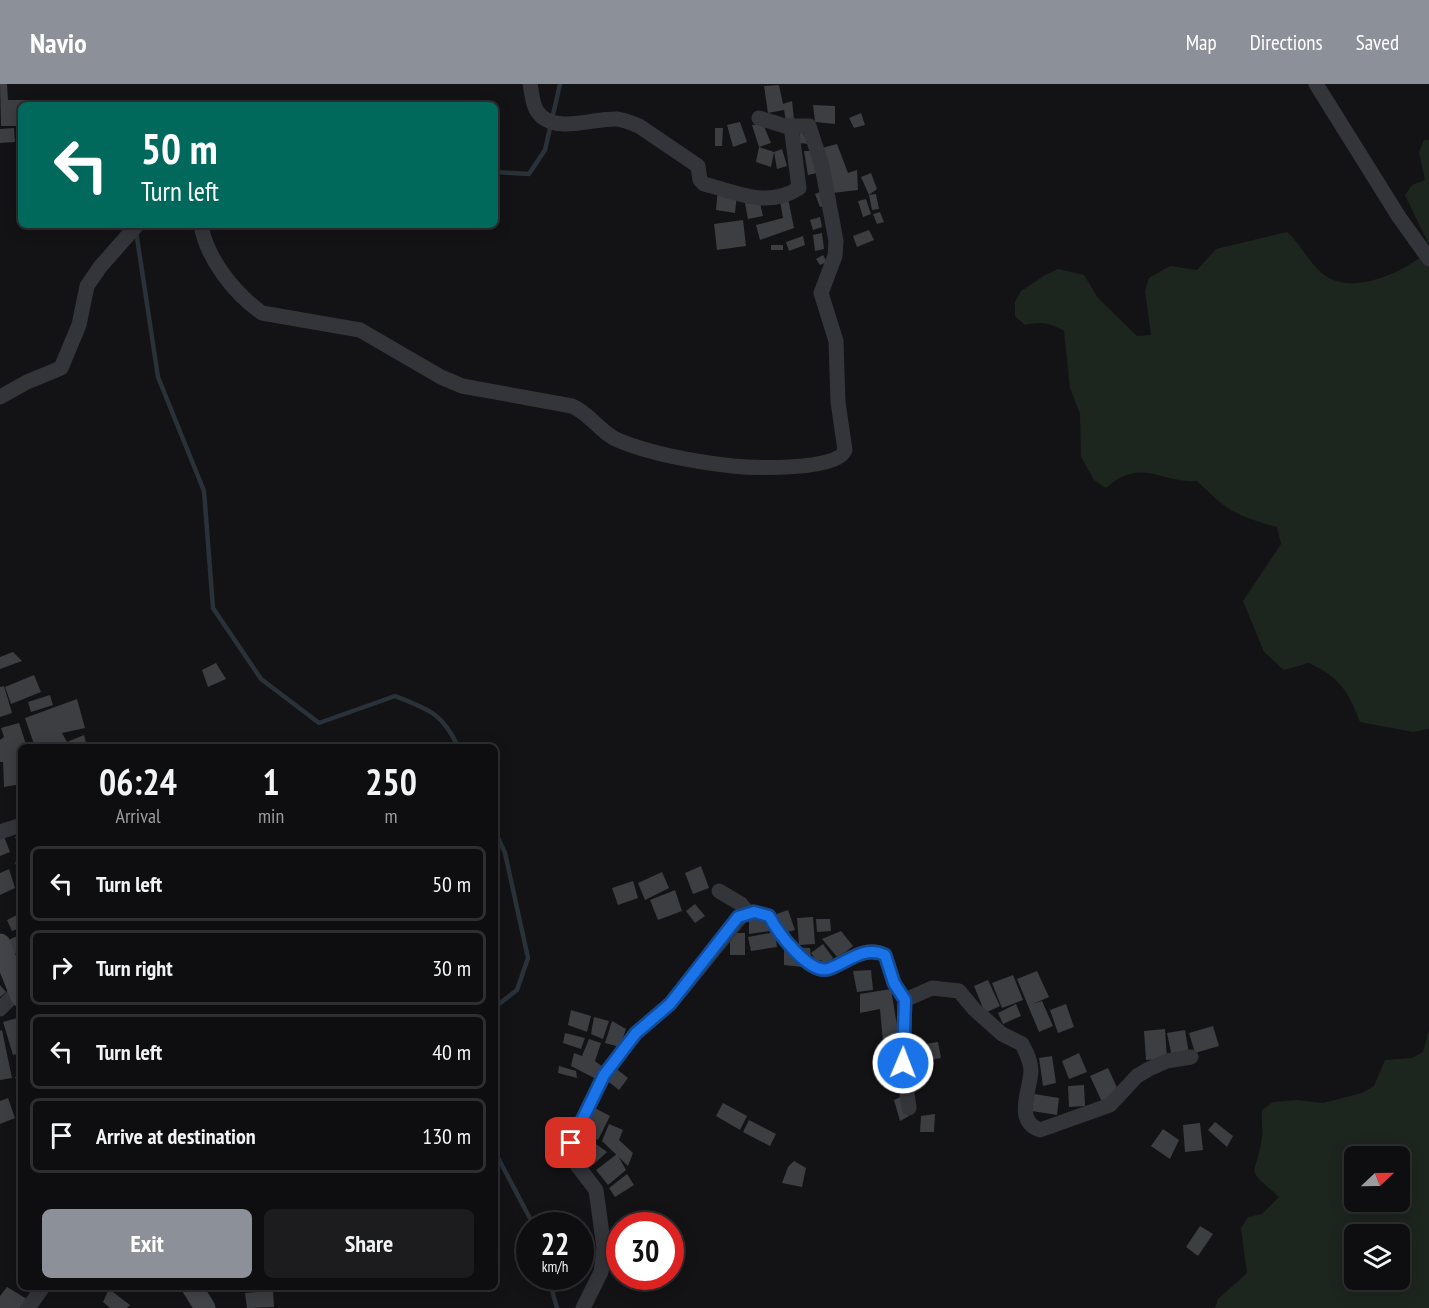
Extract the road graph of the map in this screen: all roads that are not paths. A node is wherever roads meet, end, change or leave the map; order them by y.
1 (530, 84) edge
2 (1316, 84) edge
3 (759, 118) dead end
4 (791, 125) junction
5 (202, 228) edge
6 (133, 229) edge
7 (1429, 259) edge
8 (0, 398) edge
9 (18, 826) edge
10 (0, 832) edge
11 (719, 891) dead end
12 (748, 913) junction
13 (0, 944) edge
14 (18, 991) edge
15 (18, 995) edge
16 (905, 1000) junction
17 (0, 1009) edge
18 (1191, 1057) dead end
19 (909, 1108) dead end
20 (41, 1290) edge
21 (194, 1290) edge
22 (28, 1308) edge
23 (205, 1308) edge
24 (583, 1308) edge

1 - 4 street
2 - 7 street
3 - 4 street
4 - 5 street
6 - 8 street
9 - 10 street
11 - 12 street
12 - 16 street
12 - 24 street
13 - 14 street
15 - 17 street
16 - 18 street
16 - 19 street
20 - 22 street
21 - 23 street

